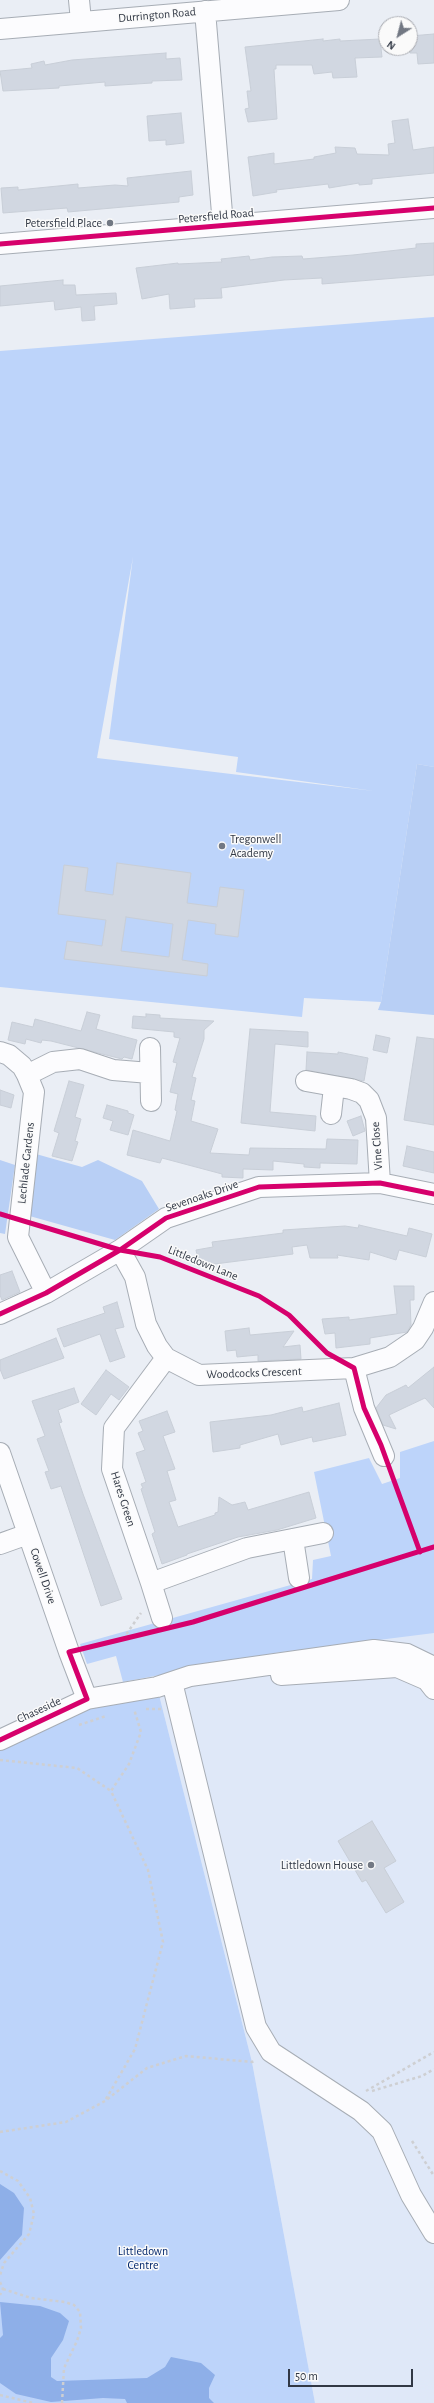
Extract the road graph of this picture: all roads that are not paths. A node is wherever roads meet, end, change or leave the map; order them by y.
1 (79, 0) edge
2 (338, 0) edge
3 (205, 11) junction
4 (81, 21) junction
5 (0, 29) edge
6 (434, 208) edge
7 (223, 225) junction
8 (0, 244) edge
9 (150, 1048) dead end
10 (0, 1052) edge
11 (150, 1073) junction
12 (27, 1075) junction
13 (306, 1081) dead end
14 (334, 1087) junction
15 (151, 1101) dead end
16 (331, 1114) dead end
17 (380, 1183) junction
18 (434, 1194) edge
19 (120, 1250) junction
20 (46, 1293) junction
21 (434, 1302) edge
22 (0, 1314) edge
23 (166, 1358) junction
24 (354, 1368) junction
25 (0, 1453) edge
26 (384, 1456) dead end
27 (323, 1533) dead end
28 (28, 1534) junction
29 (293, 1539) junction
30 (0, 1544) edge
31 (299, 1578) dead end
32 (153, 1588) junction
33 (162, 1618) dead end
34 (434, 1667) edge
35 (172, 1682) junction
36 (434, 1689) edge
37 (87, 1699) junction
38 (0, 1740) edge
39 (434, 2233) edge

1 - 4 street
2 - 3 street, Durrington Road
3 - 4 street, Durrington Road
3 - 7 street
4 - 5 street, Durrington Road
6 - 7 street, Petersfield Road
7 - 8 street, Petersfield Road
9 - 11 street
10 - 12 street, Lechlade Gardens
11 - 12 street
11 - 15 street
12 - 20 street, Lechlade Gardens
13 - 14 street, Vine Close
14 - 16 street
14 - 17 street, Vine Close
17 - 18 street, Sevenoaks Drive
17 - 19 street, Sevenoaks Drive
19 - 20 street, Sevenoaks Drive
19 - 23 street, Woodcocks Crescent
20 - 22 street, Sevenoaks Drive
21 - 24 street, Woodcocks Crescent
23 - 24 street, Woodcocks Crescent
23 - 32 street, Hares Green
24 - 26 street
25 - 28 street, Cowell Drive
27 - 29 street
28 - 30 street
28 - 37 street, Cowell Drive
29 - 31 street
29 - 32 street
32 - 33 street, Hares Green
34 - 35 street, Chaseside
35 - 36 street
35 - 37 street, Chaseside
35 - 39 street
37 - 38 street, Chaseside

